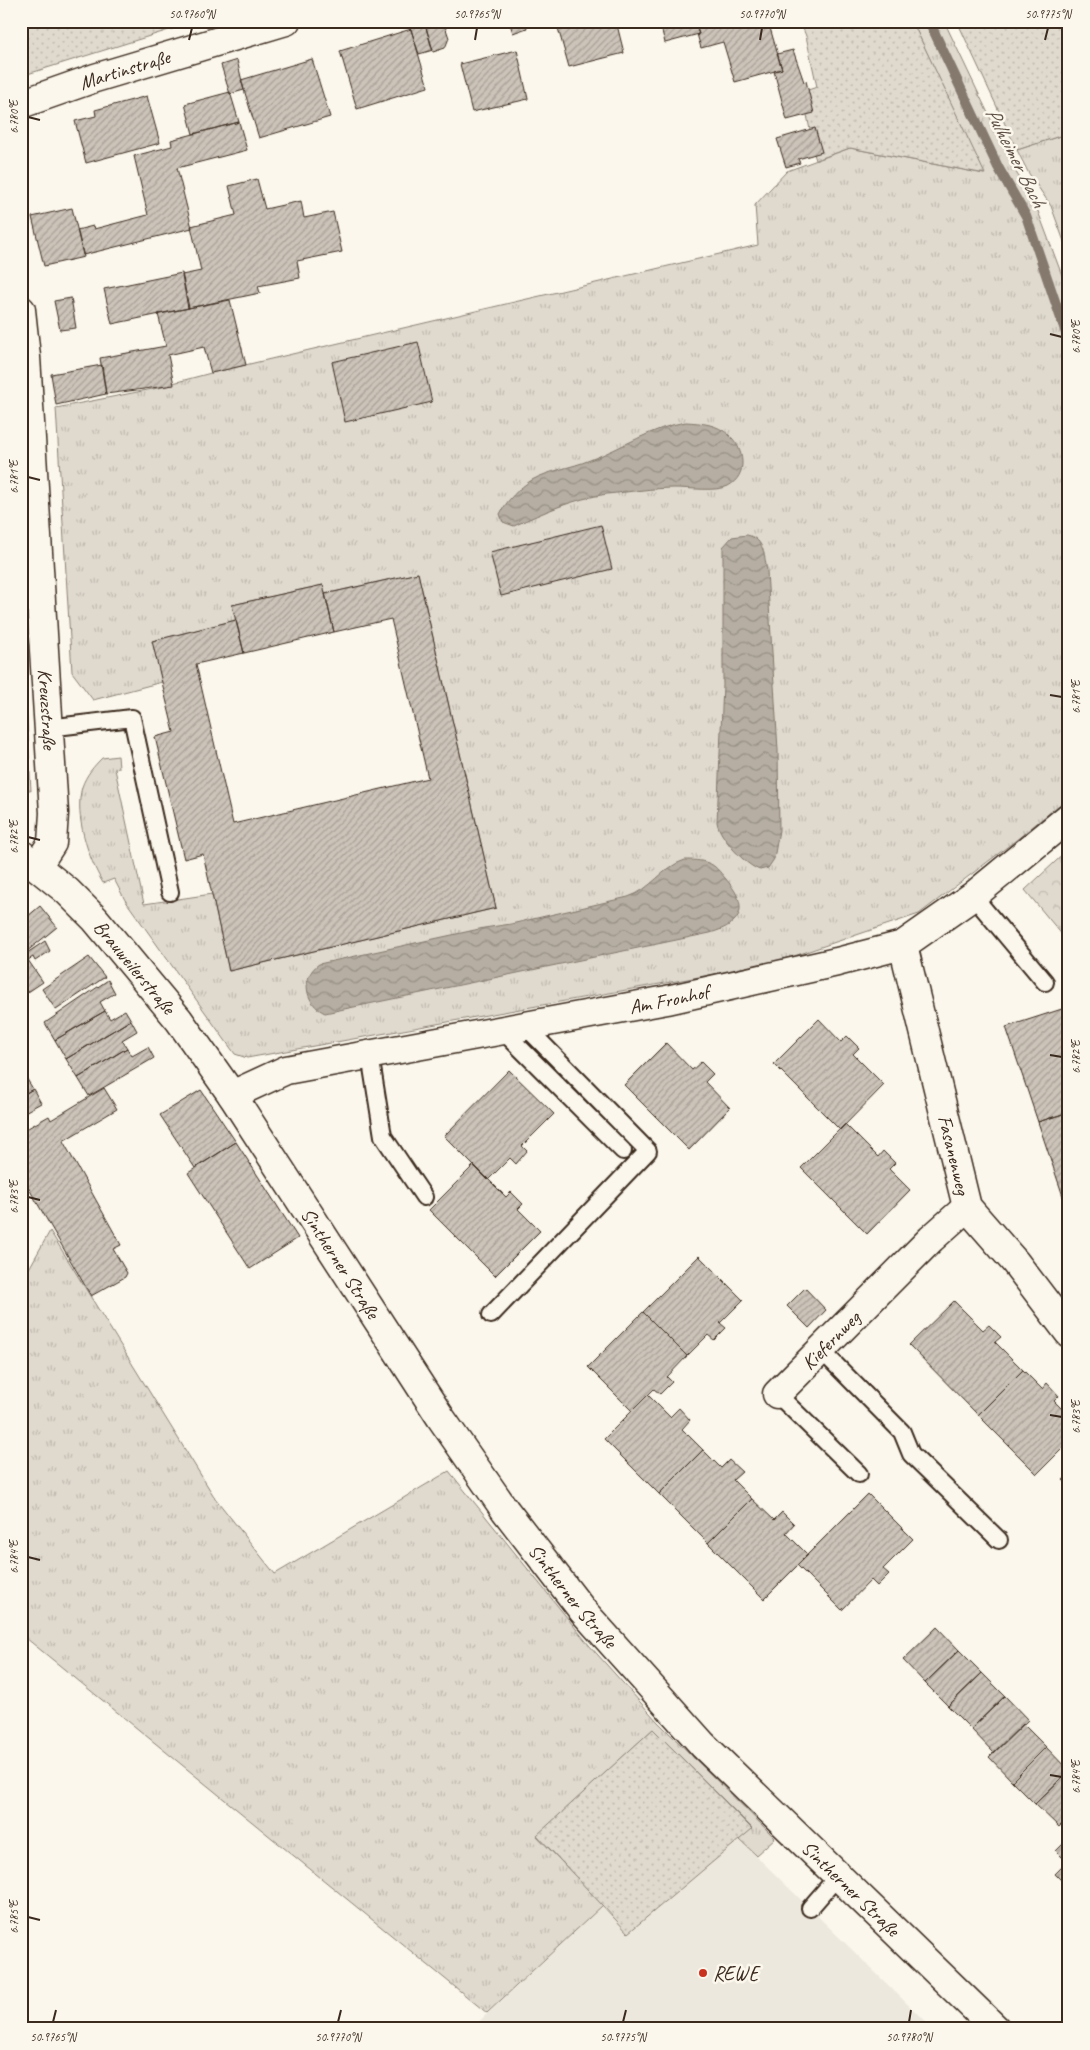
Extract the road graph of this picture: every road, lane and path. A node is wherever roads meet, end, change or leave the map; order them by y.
1 (286, 21) edge
2 (21, 104) edge
3 (21, 310) edge
4 (48, 728) junction
5 (1069, 817) edge
6 (29, 860) edge
7 (170, 892) dead end
8 (974, 896) junction
9 (903, 945) junction
10 (1045, 982) dead end
11 (514, 1029) junction
12 (370, 1055) junction
13 (232, 1095) junction
14 (623, 1151) dead end
15 (424, 1196) dead end
16 (967, 1207) junction
17 (491, 1314) dead end
18 (1069, 1333) edge
19 (821, 1350) junction
20 (776, 1394) joint
21 (859, 1474) dead end
22 (999, 1540) dead end
23 (837, 1878) junction
24 (810, 1908) dead end
25 (996, 2029) edge

1 - 2 street, Martinstraße
3 - 4 street, Kreuzstraße
4 - 6 street, Kreuzstraße
4 - 7 lane
5 - 8 street, Am Fronhof
6 - 13 street, Brauweilerstraße
8 - 9 street, Am Fronhof
8 - 10 lane
9 - 11 street, Am Fronhof
9 - 16 street, Fasanenweg
11 - 12 street, Am Fronhof
11 - 14 lane
11 - 17 lane
12 - 13 street, Am Fronhof
12 - 15 lane
13 - 23 street, Sintherner Straße
16 - 18 street, Fasanenweg
16 - 19 street, Kiefernweg
19 - 20 street, Kiefernweg
19 - 22 lane
20 - 21 lane, Kiefernweg
23 - 24 lane
23 - 25 street, Sintherner Straße

